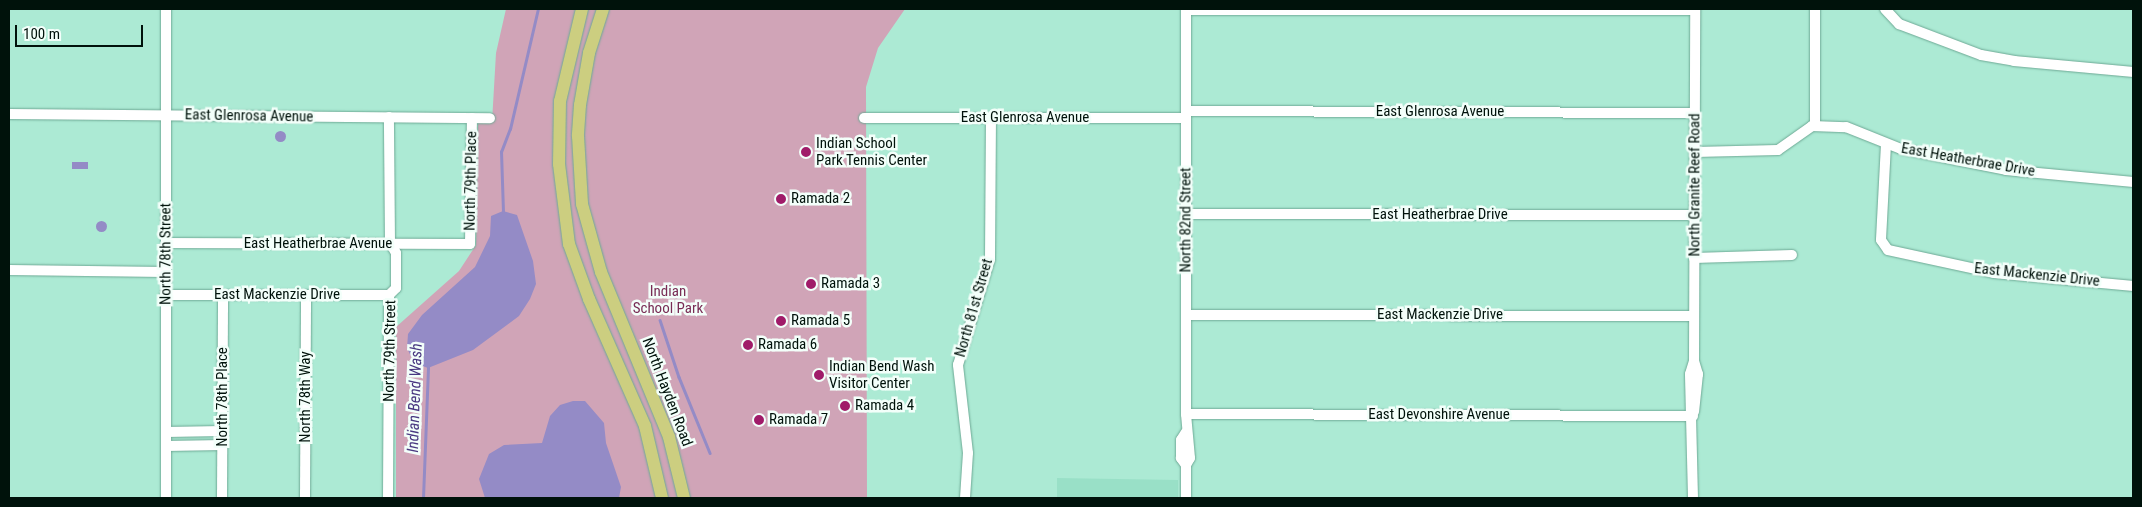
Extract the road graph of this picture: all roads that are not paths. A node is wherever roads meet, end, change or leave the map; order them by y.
1 (166, 9) edge
2 (582, 9) edge
3 (603, 9) edge
4 (1186, 9) edge
5 (1815, 9) edge
6 (1885, 9) edge
7 (1695, 10) edge
8 (2133, 72) edge
9 (1695, 112) junction
10 (9, 114) edge
11 (166, 115) junction
12 (1186, 115) junction
13 (389, 117) junction
14 (991, 117) junction
15 (472, 118) junction
16 (490, 118) dead end
17 (864, 118) dead end
18 (1815, 126) junction
19 (1886, 144) junction
20 (1695, 152) junction
21 (2133, 182) edge
22 (1186, 214) junction
23 (1695, 215) junction
24 (166, 243) junction
25 (390, 244) junction
26 (470, 244) joint
27 (1792, 255) dead end
28 (1694, 258) junction
29 (9, 270) edge
30 (165, 272) junction
31 (2133, 286) edge
32 (165, 295) junction
33 (223, 295) junction
34 (306, 295) junction
35 (389, 296) junction
36 (1186, 315) junction
37 (1694, 316) junction
38 (1186, 414) junction
39 (1693, 416) junction
40 (222, 431) junction
41 (166, 432) junction
42 (223, 445) junction
43 (166, 446) junction
44 (166, 498) edge
45 (222, 498) edge
46 (305, 498) edge
47 (388, 498) edge
48 (662, 498) edge
49 (684, 498) edge
50 (965, 498) edge
51 (1186, 498) edge
52 (1693, 498) edge

1 - 11 street, North 78th Street
2 - 48 main road
3 - 49 main road, North Hayden Road
4 - 7 street
4 - 12 street, North 82nd Street
5 - 18 street
6 - 8 street
7 - 9 street, North Granite Reef Road
9 - 12 street, East Glenrosa Avenue
9 - 20 street, North Granite Reef Road
10 - 11 street, East Glenrosa Avenue
11 - 13 street, East Glenrosa Avenue
11 - 24 street, North 78th Street
12 - 14 street, East Glenrosa Avenue
12 - 22 street, North 82nd Street
13 - 15 street, East Glenrosa Avenue
13 - 25 street, North 79th Street
14 - 17 street, East Glenrosa Avenue
14 - 50 street, North 81st Street
15 - 16 street, East Glenrosa Avenue
15 - 26 street, North 79th Place
18 - 19 street, East Heatherbrae Drive
18 - 20 street
19 - 21 street, East Heatherbrae Drive
19 - 31 street, East Mackenzie Drive
20 - 23 street, North Granite Reef Road
22 - 23 street, East Heatherbrae Drive
22 - 36 street, North 82nd Street
23 - 28 street, North Granite Reef Road
24 - 25 street, East Heatherbrae Avenue
24 - 30 street, North 78th Street
25 - 26 street, East Heatherbrae Avenue
25 - 35 street, North 79th Street
27 - 28 street
28 - 37 street, North Granite Reef Road
29 - 30 street
30 - 32 street, North 78th Street
32 - 33 street, East Mackenzie Drive
32 - 41 street, North 78th Street
33 - 34 street, East Mackenzie Drive
33 - 40 street, North 78th Place
34 - 35 street, East Mackenzie Drive
34 - 46 street, North 78th Way
35 - 47 street, North 79th Street
36 - 37 street, East Mackenzie Drive
36 - 38 street, North 82nd Street
37 - 39 street, North Granite Reef Road
38 - 39 street, East Devonshire Avenue
38 - 51 street, North 82nd Street
39 - 52 street, North Granite Reef Road
40 - 41 street
40 - 42 street, North 78th Place
41 - 43 street, North 78th Street
42 - 43 street
42 - 45 street, North 78th Place
43 - 44 street, North 78th Street

